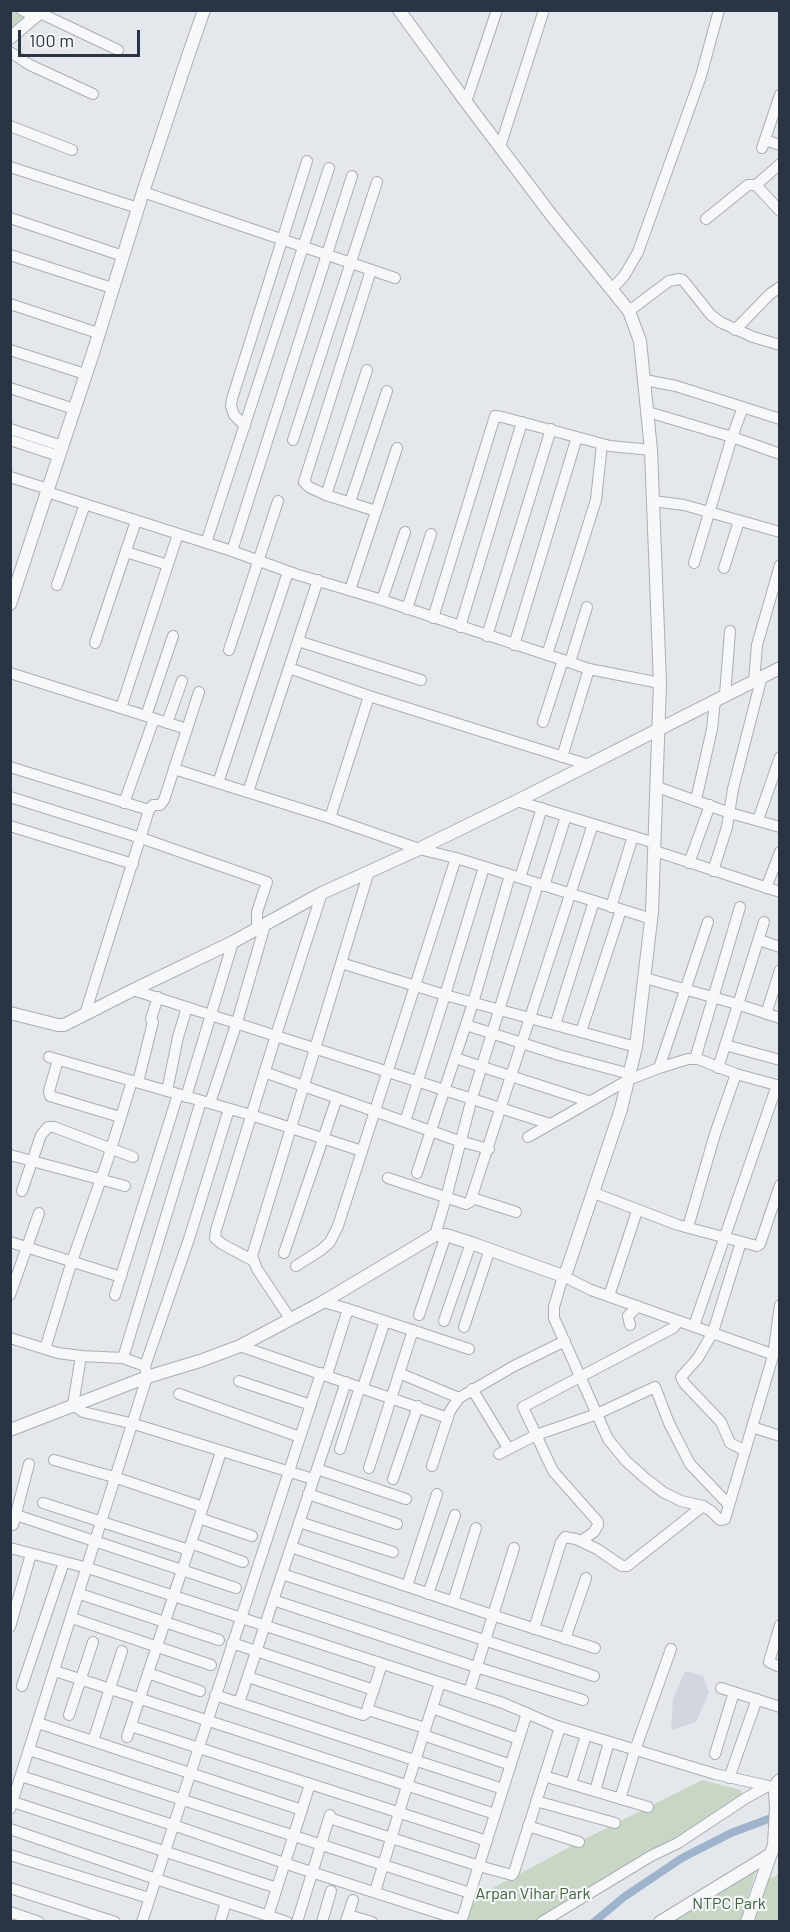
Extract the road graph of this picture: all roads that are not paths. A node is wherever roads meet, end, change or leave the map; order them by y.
1 (22, 10) edge
2 (204, 10) edge
3 (399, 10) edge
4 (497, 10) edge
5 (544, 10) edge
6 (719, 10) edge
7 (40, 14) edge
8 (10, 38) edge
9 (118, 50) dead end
10 (10, 52) edge
11 (93, 94) dead end
12 (780, 95) edge
13 (466, 102) junction
14 (10, 126) edge
15 (780, 145) edge
16 (500, 147) junction
17 (72, 150) dead end
18 (307, 161) dead end
19 (780, 164) edge
20 (10, 167) edge
21 (329, 168) dead end
22 (352, 176) dead end
23 (377, 182) dead end
24 (756, 185) junction
25 (143, 192) junction
26 (138, 208) junction
27 (780, 211) edge
28 (10, 218) edge
29 (706, 219) dead end
30 (282, 240) junction
31 (304, 247) junction
32 (10, 255) edge
33 (327, 255) junction
34 (123, 256) junction
35 (350, 263) junction
36 (371, 270) junction
37 (395, 278) dead end
38 (780, 287) edge
39 (112, 288) junction
40 (612, 289) junction
41 (10, 304) edge
42 (629, 311) junction
43 (735, 330) junction
44 (98, 333) junction
45 (780, 345) edge
46 (10, 350) edge
47 (367, 370) dead end
48 (85, 374) junction
49 (645, 380) junction
50 (10, 388) edge
51 (387, 391) dead end
52 (743, 407) junction
53 (74, 409) junction
54 (648, 412) junction
55 (780, 419) edge
56 (522, 422) junction
57 (245, 426) junction
58 (10, 429) edge
59 (551, 429) junction
60 (577, 437) junction
61 (732, 437) junction
62 (10, 440) edge
63 (292, 440) dead end
64 (602, 444) junction
65 (397, 448) dead end
66 (651, 450) junction
67 (60, 451) junction
68 (780, 454) edge
69 (10, 477) edge
70 (47, 490) junction
71 (326, 495) junction
72 (278, 501) dead end
73 (653, 501) junction
74 (350, 502) junction
75 (85, 504) junction
76 (376, 511) junction
77 (710, 511) junction
78 (136, 521) junction
79 (739, 521) junction
80 (405, 532) dead end
81 (780, 532) edge
82 (178, 534) junction
83 (431, 534) dead end
84 (206, 543) junction
85 (232, 551) junction
86 (126, 552) junction
87 (258, 561) junction
88 (694, 563) dead end
89 (168, 565) junction
90 (780, 565) edge
91 (724, 568) dead end
92 (288, 572) junction
93 (14, 579) edge
94 (318, 580) junction
95 (57, 585) dead end
96 (350, 590) junction
97 (382, 600) junction
98 (10, 604) edge
99 (587, 607) dead end
100 (407, 609) junction
101 (433, 618) junction
102 (460, 627) junction
103 (730, 631) dead end
104 (173, 636) dead end
105 (488, 636) junction
106 (298, 641) junction
107 (95, 643) dead end
108 (514, 645) junction
109 (229, 650) dead end
110 (547, 656) junction
111 (566, 661) junction
112 (779, 665) edge
113 (289, 668) junction
114 (589, 669) junction
115 (10, 673) edge
116 (758, 679) junction
117 (421, 680) dead end
118 (182, 681) dead end
119 (660, 683) junction
120 (199, 692) dead end
121 (369, 696) junction
122 (720, 697) junction
123 (121, 708) junction
124 (150, 717) junction
125 (543, 722) dead end
126 (167, 723) junction
127 (186, 729) junction
128 (658, 729) junction
129 (562, 757) junction
130 (780, 757) edge
131 (589, 765) junction
132 (10, 767) edge
133 (174, 769) junction
134 (218, 783) junction
135 (657, 787) junction
136 (248, 792) junction
137 (10, 797) edge
138 (696, 800) junction
139 (517, 801) junction
140 (124, 802) junction
141 (710, 805) junction
142 (542, 807) junction
143 (149, 810) junction
144 (730, 813) junction
145 (566, 816) junction
146 (330, 818) junction
147 (758, 820) junction
148 (593, 824) junction
149 (10, 826) edge
150 (780, 827) edge
151 (633, 836) junction
152 (141, 838) junction
153 (655, 847) junction
154 (419, 849) junction
155 (780, 852) edge
156 (456, 858) junction
157 (689, 863) junction
158 (133, 864) junction
159 (484, 867) junction
160 (369, 871) junction
161 (712, 871) junction
162 (515, 877) junction
163 (541, 885) junction
164 (766, 888) junction
165 (780, 892) edge
166 (322, 893) junction
167 (571, 894) junction
168 (594, 901) junction
169 (740, 907) dead end
170 (616, 908) junction
171 (652, 920) junction
172 (708, 922) dead end
173 (764, 922) dead end
174 (261, 927) junction
175 (759, 940) junction
176 (233, 942) junction
177 (780, 947) edge
178 (341, 963) junction
179 (780, 970) edge
180 (645, 978) junction
181 (415, 986) junction
182 (133, 990) junction
183 (686, 990) junction
184 (445, 995) junction
185 (158, 997) junction
186 (714, 998) junction
187 (473, 1003) junction
188 (737, 1004) junction
189 (187, 1006) junction
190 (500, 1010) junction
191 (10, 1013) edge
192 (85, 1014) junction
193 (212, 1014) junction
194 (766, 1014) junction
195 (529, 1018) junction
196 (780, 1018) edge
197 (237, 1022) junction
198 (466, 1025) junction
199 (555, 1025) junction
200 (580, 1032) junction
201 (492, 1034) junction
202 (276, 1035) junction
203 (521, 1043) junction
204 (725, 1045) junction
205 (315, 1047) junction
206 (636, 1047) junction
207 (455, 1058) junction
208 (694, 1059) junction
209 (780, 1060) edge
210 (482, 1067) junction
211 (659, 1068) junction
212 (718, 1068) junction
213 (388, 1071) junction
214 (264, 1072) junction
215 (736, 1074) junction
216 (510, 1075) junction
217 (629, 1077) junction
218 (418, 1081) junction
219 (135, 1082) junction
220 (303, 1086) junction
221 (778, 1086) edge
222 (445, 1090) junction
223 (167, 1091) junction
224 (182, 1095) junction
225 (337, 1098) junction
226 (472, 1098) junction
227 (588, 1101) junction
228 (206, 1102) junction
229 (501, 1108) junction
230 (229, 1109) junction
231 (375, 1112) junction
232 (251, 1115) junction
233 (120, 1117) junction
234 (405, 1122) junction
235 (550, 1124) junction
236 (290, 1128) junction
237 (431, 1131) junction
238 (528, 1137) dead end
239 (322, 1138) junction
240 (459, 1141) junction
241 (111, 1148) junction
242 (489, 1149) junction
243 (362, 1151) junction
244 (10, 1155) edge
245 (133, 1157) dead end
246 (32, 1161) junction
247 (417, 1173) dead end
248 (101, 1178) junction
249 (388, 1178) dead end
250 (780, 1185) edge
251 (125, 1186) dead end
252 (22, 1191) dead end
253 (594, 1193) junction
254 (446, 1198) junction
255 (472, 1198) junction
256 (637, 1211) junction
257 (39, 1212) dead end
258 (516, 1212) dead end
259 (688, 1227) junction
260 (440, 1235) junction
261 (725, 1237) junction
262 (10, 1242) edge
263 (741, 1242) junction
264 (471, 1243) junction
265 (27, 1247) junction
266 (490, 1249) junction
267 (284, 1252) dead end
268 (252, 1260) junction
269 (72, 1261) junction
270 (296, 1266) dead end
271 (121, 1276) junction
272 (563, 1276) junction
273 (10, 1295) edge
274 (115, 1295) dead end
275 (609, 1296) junction
276 (323, 1302) junction
277 (780, 1305) edge
278 (638, 1306) junction
279 (348, 1309) junction
280 (419, 1315) dead end
281 (291, 1320) junction
282 (385, 1321) junction
283 (444, 1321) dead end
284 (680, 1321) junction
285 (630, 1325) dead end
286 (694, 1326) junction
287 (464, 1327) dead end
288 (413, 1330) junction
289 (713, 1332) junction
290 (10, 1338) edge
291 (564, 1341) junction
292 (240, 1346) junction
293 (45, 1349) junction
294 (469, 1349) dead end
295 (81, 1356) junction
296 (773, 1356) junction
297 (123, 1358) junction
298 (146, 1371) junction
299 (399, 1373) junction
300 (324, 1374) junction
301 (580, 1376) junction
302 (239, 1381) dead end
303 (346, 1382) junction
304 (362, 1387) junction
305 (472, 1389) junction
306 (179, 1394) dead end
307 (391, 1397) junction
308 (459, 1398) junction
309 (73, 1405) junction
310 (311, 1405) junction
311 (418, 1406) junction
312 (597, 1414) junction
313 (448, 1418) junction
314 (134, 1424) junction
315 (752, 1426) junction
316 (10, 1430) edge
317 (536, 1435) junction
318 (780, 1436) edge
319 (300, 1437) junction
320 (340, 1449) dead end
321 (744, 1450) junction
322 (221, 1452) junction
323 (54, 1460) dead end
324 (29, 1464) dead end
325 (432, 1466) dead end
326 (369, 1467) dead end
327 (289, 1472) junction
328 (315, 1474) junction
329 (117, 1478) junction
330 (393, 1479) dead end
331 (308, 1494) junction
332 (437, 1494) dead end
333 (15, 1499) edge
334 (406, 1499) dead end
335 (43, 1503) dead end
336 (729, 1505) junction
337 (703, 1506) junction
338 (203, 1507) junction
339 (455, 1515) dead end
340 (199, 1518) junction
341 (103, 1521) junction
342 (299, 1522) junction
343 (397, 1524) dead end
344 (476, 1528) dead end
345 (252, 1536) dead end
346 (97, 1540) junction
347 (581, 1541) junction
348 (291, 1546) junction
349 (190, 1547) junction
350 (10, 1548) edge
351 (514, 1548) dead end
352 (393, 1552) dead end
353 (32, 1554) junction
354 (64, 1562) junction
355 (243, 1562) dead end
356 (88, 1568) junction
357 (183, 1569) junction
358 (282, 1574) junction
359 (586, 1578) dead end
360 (407, 1586) junction
361 (237, 1588) dead end
362 (80, 1594) junction
363 (428, 1594) junction
364 (174, 1596) junction
365 (273, 1600) junction
366 (453, 1602) junction
367 (492, 1615) junction
368 (240, 1617) junction
369 (72, 1618) junction
370 (165, 1622) junction
371 (780, 1625) edge
372 (265, 1626) junction
373 (10, 1627) edge
374 (534, 1629) junction
375 (565, 1639) junction
376 (219, 1640) dead end
377 (484, 1641) junction
378 (93, 1642) dead end
379 (232, 1643) junction
380 (157, 1647) junction
381 (595, 1648) dead end
382 (671, 1649) dead end
383 (122, 1651) dead end
384 (256, 1651) junction
385 (382, 1664) junction
386 (210, 1665) dead end
387 (476, 1667) junction
388 (780, 1667) edge
389 (55, 1671) junction
390 (148, 1673) junction
391 (594, 1676) dead end
392 (248, 1677) junction
393 (81, 1680) junction
394 (440, 1683) junction
395 (22, 1686) dead end
396 (721, 1688) dead end
397 (110, 1689) junction
398 (374, 1690) junction
399 (200, 1691) dead end
400 (469, 1692) junction
401 (734, 1692) junction
402 (215, 1695) junction
403 (140, 1699) junction
404 (757, 1699) junction
405 (583, 1700) dead end
406 (239, 1703) junction
407 (780, 1707) edge
408 (432, 1708) junction
409 (368, 1710) junction
410 (527, 1713) junction
411 (69, 1714) dead end
412 (207, 1721) junction
413 (38, 1723) junction
414 (560, 1727) junction
415 (424, 1732) junction
416 (586, 1735) junction
417 (519, 1739) junction
418 (93, 1741) junction
419 (609, 1742) junction
420 (198, 1748) junction
421 (29, 1750) junction
422 (635, 1750) junction
423 (715, 1754) dead end
424 (415, 1760) junction
425 (511, 1765) junction
426 (189, 1774) junction
427 (21, 1776) junction
428 (544, 1776) junction
429 (729, 1778) junction
430 (775, 1783) edge
431 (310, 1784) junction
432 (571, 1784) junction
433 (407, 1786) junction
434 (503, 1789) junction
435 (595, 1791) junction
436 (620, 1799) junction
437 (181, 1800) junction
438 (536, 1801) junction
439 (12, 1805) edge
440 (648, 1807) dead end
441 (302, 1810) junction
442 (398, 1812) junction
443 (495, 1814) junction
444 (615, 1823) dead end
445 (173, 1825) junction
446 (528, 1826) junction
447 (10, 1829) edge
448 (294, 1836) junction
449 (391, 1838) junction
450 (487, 1841) junction
451 (579, 1842) dead end
452 (321, 1845) junction
453 (164, 1851) junction
454 (10, 1854) edge
455 (771, 1854) junction
456 (285, 1863) junction
457 (384, 1866) junction
458 (479, 1866) junction
459 (312, 1872) junction
460 (156, 1879) junction
461 (10, 1888) edge
462 (277, 1888) junction
463 (331, 1891) dead end
464 (375, 1892) junction
465 (470, 1893) junction
466 (149, 1898) junction
467 (353, 1900) dead end
468 (226, 1902) junction
469 (251, 1910) junction
470 (10, 1912) edge
471 (272, 1918) edge
472 (347, 1918) edge
473 (452, 1920) edge
474 (39, 1922) edge
475 (115, 1922) edge
476 (142, 1922) edge
477 (220, 1922) edge
478 (247, 1922) edge
479 (286, 1922) edge
480 (297, 1922) edge
481 (322, 1922) edge
482 (372, 1922) edge
483 (542, 1922) edge
484 (660, 1922) edge
485 (747, 1922) edge

1 - 7 street
2 - 25 street
3 - 13 street
4 - 13 street
5 - 16 street
6 - 40 street
7 - 8 street
7 - 9 street
10 - 11 street
12 - 15 street
13 - 16 street
14 - 17 street
16 - 40 street
18 - 30 street
19 - 24 street
20 - 26 street
21 - 31 street
22 - 33 street
23 - 35 street
24 - 27 street
24 - 29 street
25 - 26 street
25 - 30 street
26 - 34 street
28 - 34 street
30 - 31 street
30 - 57 street
31 - 33 street
31 - 57 street
32 - 39 street
33 - 35 street
33 - 85 street
34 - 39 street
35 - 36 street
35 - 63 street
36 - 37 street
36 - 71 street
38 - 43 street
39 - 44 street
40 - 42 street
41 - 44 street
42 - 43 street
42 - 49 street
43 - 45 street
44 - 48 street
46 - 48 street
47 - 71 street
48 - 53 street
49 - 52 street
49 - 54 street
50 - 53 street
51 - 74 street
52 - 55 street
52 - 61 street
53 - 67 street
54 - 61 street
54 - 66 street
56 - 59 street
56 - 101 street
56 - 102 street
57 - 84 street
58 - 67 street
59 - 60 street
59 - 105 street
60 - 64 street
60 - 108 street
61 - 68 street
61 - 77 street
62 - 67 street
64 - 66 street
64 - 110 street
65 - 76 street
66 - 73 street
67 - 70 street
69 - 70 street
70 - 75 street
70 - 93 street
71 - 74 street
72 - 87 street
73 - 77 street
73 - 119 street
74 - 76 street
75 - 78 street
75 - 95 street
76 - 96 street
77 - 79 street
77 - 88 street
78 - 82 street
78 - 86 street
79 - 81 street
79 - 91 street
80 - 97 street
82 - 84 street
82 - 89 street
83 - 100 street
84 - 85 street
85 - 87 street
86 - 89 street
86 - 107 street
87 - 92 street
87 - 109 street
89 - 123 street
90 - 116 street
92 - 94 street
92 - 134 street
93 - 98 street
94 - 96 street
94 - 106 street
96 - 97 street
97 - 100 street
99 - 111 street
100 - 101 street
101 - 102 street
102 - 105 street
103 - 122 street
104 - 124 street
105 - 108 street
106 - 113 street
106 - 117 street
108 - 110 street
110 - 111 street
111 - 114 street
111 - 125 street
112 - 116 street
113 - 121 street
113 - 136 street
114 - 119 street
114 - 129 street
115 - 123 street
116 - 122 street
116 - 144 street
118 - 126 street
119 - 128 street
120 - 127 street
121 - 129 street
121 - 146 street
122 - 128 street
122 - 138 street
123 - 124 street
124 - 126 street
124 - 140 street
126 - 127 street
127 - 133 street
128 - 131 street
128 - 135 street
129 - 131 street
130 - 147 street
131 - 139 street
132 - 140 street
133 - 134 street
133 - 143 street
134 - 136 street
135 - 138 street
135 - 153 street
136 - 146 street
137 - 152 street
138 - 141 street
139 - 142 street
139 - 154 street
140 - 143 street
141 - 144 street
141 - 157 street
142 - 145 street
142 - 162 street
143 - 152 street
144 - 147 street
144 - 161 street
145 - 148 street
145 - 163 street
146 - 154 street
147 - 150 street
148 - 151 street
148 - 167 street
149 - 158 street
151 - 153 street
151 - 170 street
152 - 158 street
152 - 174 street
153 - 157 street
153 - 171 street
154 - 156 street
154 - 160 street
155 - 164 street
156 - 159 street
156 - 181 street
157 - 161 street
158 - 192 street
159 - 162 street
159 - 184 street
160 - 166 street
160 - 178 street
161 - 164 street
162 - 163 street
162 - 187 street
163 - 167 street
163 - 190 street
164 - 165 street
166 - 174 street
166 - 202 street
167 - 168 street
167 - 195 street
168 - 170 street
168 - 199 street
169 - 186 street
170 - 171 street
170 - 200 street
171 - 180 street
172 - 183 street
173 - 175 street
174 - 176 street
174 - 197 street
175 - 177 street
175 - 188 street
176 - 182 street
176 - 193 street
178 - 181 street
178 - 205 street
179 - 194 street
180 - 183 street
180 - 206 street
181 - 184 street
181 - 213 street
182 - 185 street
182 - 192 street
183 - 186 street
183 - 211 street
184 - 187 street
184 - 218 street
185 - 189 street
185 - 219 street
186 - 188 street
186 - 208 street
187 - 190 street
187 - 198 street
188 - 194 street
188 - 204 street
189 - 193 street
189 - 223 street
190 - 195 street
190 - 201 street
191 - 192 street
193 - 197 street
193 - 224 street
194 - 196 street
195 - 199 street
195 - 203 street
197 - 202 street
197 - 228 street
198 - 201 street
198 - 207 street
199 - 200 street
200 - 206 street
201 - 203 street
201 - 210 street
202 - 205 street
202 - 214 street
203 - 216 street
203 - 217 street
204 - 209 street
204 - 212 street
205 - 213 street
205 - 220 street
206 - 217 street
207 - 210 street
207 - 222 street
208 - 211 street
208 - 212 street
210 - 216 street
210 - 226 street
211 - 217 street
212 - 215 street
213 - 218 street
213 - 231 street
214 - 220 street
214 - 232 street
215 - 221 street
215 - 259 street
216 - 227 street
216 - 229 street
217 - 227 street
217 - 253 street
218 - 222 street
218 - 234 street
219 - 223 street
219 - 233 street
219 - 233 street
220 - 225 street
220 - 236 street
221 - 261 street
222 - 226 street
222 - 237 street
223 - 224 street
224 - 228 street
224 - 271 street
225 - 231 street
225 - 239 street
226 - 229 street
226 - 240 street
227 - 235 street
228 - 230 street
228 - 297 street
229 - 235 street
229 - 242 street
230 - 232 street
230 - 298 street
231 - 234 street
231 - 243 street
232 - 236 street
232 - 268 street
233 - 241 street
234 - 237 street
235 - 238 street
236 - 239 street
236 - 268 street
237 - 240 street
237 - 247 street
239 - 243 street
239 - 267 street
240 - 242 street
240 - 254 street
241 - 245 street
241 - 246 street
241 - 248 street
242 - 255 street
243 - 270 street
244 - 246 street
246 - 248 street
246 - 252 street
248 - 251 street
248 - 269 street
249 - 254 street
250 - 263 street
253 - 256 street
253 - 272 street
254 - 255 street
254 - 260 street
255 - 258 street
256 - 259 street
256 - 275 street
257 - 265 street
259 - 261 street
260 - 264 street
260 - 276 street
260 - 280 street
261 - 263 street
261 - 286 street
262 - 265 street
263 - 289 street
264 - 266 street
264 - 283 street
265 - 269 street
265 - 273 street
266 - 272 street
266 - 287 street
268 - 281 street
269 - 271 street
269 - 293 street
271 - 274 street
272 - 275 street
272 - 291 street
275 - 278 street
276 - 279 street
276 - 281 street
277 - 296 street
278 - 284 street
278 - 285 street
279 - 282 street
279 - 300 street
281 - 292 street
282 - 288 street
282 - 304 street
284 - 286 street
284 - 301 street
286 - 289 street
288 - 294 street
288 - 299 street
289 - 296 street
289 - 321 street
290 - 293 street
291 - 301 street
291 - 305 street
292 - 298 street
292 - 300 street
293 - 295 street
295 - 297 street
295 - 309 street
296 - 315 street
297 - 298 street
298 - 309 street
298 - 314 street
299 - 307 street
299 - 308 street
300 - 303 street
300 - 310 street
301 - 312 street
301 - 317 street
302 - 310 street
303 - 304 street
303 - 328 street
304 - 307 street
304 - 320 street
305 - 308 street
305 - 317 street
306 - 319 street
307 - 311 street
307 - 326 street
308 - 313 street
309 - 314 street
309 - 316 street
310 - 319 street
311 - 313 street
311 - 330 street
312 - 317 street
312 - 336 street
312 - 337 street
313 - 325 street
314 - 322 street
314 - 329 street
315 - 318 street
315 - 321 street
317 - 347 street
319 - 327 street
321 - 336 street
322 - 327 street
322 - 338 street
323 - 329 street
324 - 333 street
327 - 328 street
327 - 368 street
328 - 331 street
328 - 334 street
329 - 338 street
329 - 341 street
331 - 342 street
331 - 343 street
332 - 360 street
333 - 346 street
335 - 341 street
336 - 337 street
337 - 347 street
338 - 340 street
339 - 363 street
340 - 345 street
340 - 349 street
341 - 346 street
341 - 349 street
342 - 348 street
342 - 352 street
344 - 366 street
346 - 356 street
346 - 357 street
347 - 374 street
348 - 358 street
348 - 360 street
349 - 355 street
349 - 357 street
350 - 353 street
351 - 367 street
353 - 354 street
353 - 373 street
354 - 356 street
354 - 395 street
356 - 362 street
356 - 364 street
357 - 361 street
357 - 364 street
358 - 365 street
358 - 377 street
359 - 375 street
360 - 363 street
362 - 369 street
362 - 370 street
363 - 366 street
364 - 368 street
364 - 370 street
365 - 372 street
365 - 387 street
366 - 367 street
367 - 374 street
367 - 377 street
368 - 372 street
368 - 379 street
369 - 380 street
369 - 389 street
370 - 376 street
370 - 380 street
371 - 388 street
372 - 384 street
372 - 385 street
374 - 375 street
375 - 381 street
377 - 387 street
377 - 391 street
378 - 393 street
379 - 384 street
379 - 402 street
380 - 386 street
380 - 390 street
382 - 422 street
383 - 397 street
384 - 392 street
384 - 398 street
385 - 394 street
385 - 398 street
387 - 400 street
387 - 405 street
389 - 393 street
389 - 413 street
390 - 399 street
390 - 403 street
392 - 406 street
392 - 409 street
393 - 397 street
393 - 411 street
394 - 400 street
394 - 408 street
396 - 401 street
397 - 403 street
397 - 418 street
398 - 409 street
400 - 410 street
401 - 404 street
401 - 423 street
402 - 406 street
402 - 412 street
403 - 412 street
403 - 420 street
404 - 407 street
404 - 429 street
406 - 424 street
408 - 415 street
408 - 417 street
409 - 415 street
410 - 414 street
410 - 417 street
412 - 420 street
412 - 433 street
413 - 418 street
413 - 421 street
414 - 416 street
414 - 428 street
415 - 424 street
415 - 425 street
416 - 419 street
416 - 432 street
417 - 425 street
418 - 426 street
419 - 422 street
419 - 435 street
420 - 426 street
420 - 431 street
421 - 427 street
421 - 437 street
422 - 429 street
422 - 436 street
424 - 433 street
424 - 434 street
425 - 434 street
426 - 437 street
426 - 441 street
427 - 439 street
427 - 445 street
428 - 432 street
428 - 438 street
429 - 430 street
430 - 455 street
430 - 483 street
431 - 441 street
431 - 442 street
432 - 435 street
433 - 442 street
433 - 443 street
434 - 443 street
435 - 436 street
436 - 440 street
437 - 445 street
437 - 448 street
438 - 444 street
438 - 446 street
439 - 453 street
441 - 448 street
442 - 449 street
442 - 450 street
443 - 450 street
445 - 453 street
445 - 456 street
446 - 451 street
446 - 458 street
447 - 460 street
448 - 452 street
448 - 456 street
449 - 452 street
449 - 457 street
449 - 458 street
450 - 458 street
452 - 457 street
452 - 459 street
453 - 460 street
453 - 462 street
454 - 466 street
455 - 484 street
455 - 485 street
456 - 459 street
456 - 462 street
457 - 464 street
457 - 465 street
458 - 465 street
459 - 464 street
459 - 480 street
460 - 466 street
460 - 468 street
461 - 475 street
462 - 471 street
463 - 481 street
464 - 473 street
465 - 473 street
466 - 476 street
467 - 472 street
468 - 469 street
468 - 477 street
469 - 471 street
469 - 478 street
470 - 474 street
471 - 479 street
472 - 482 street

